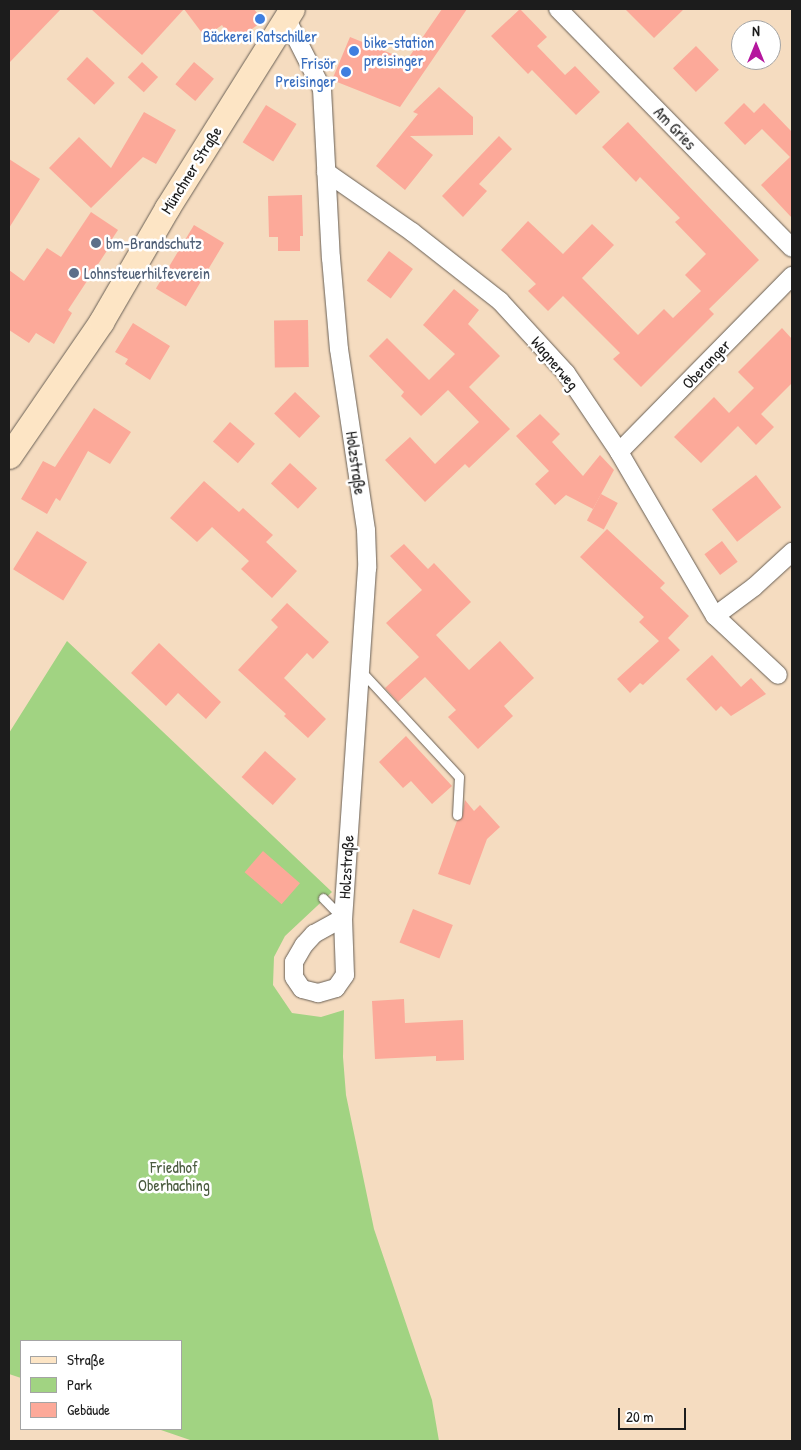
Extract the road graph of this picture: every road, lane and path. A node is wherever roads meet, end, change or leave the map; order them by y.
1 (558, 9) edge
2 (289, 13) edge
3 (326, 172) junction
4 (792, 248) edge
5 (792, 276) edge
6 (619, 452) junction
7 (9, 456) edge
8 (792, 552) edge
9 (715, 616) junction
10 (360, 671) junction
11 (778, 675) dead end
12 (458, 815) dead end
13 (323, 898) dead end
14 (343, 918) joint

1 - 4 street, Am Gries
2 - 3 street, Holzstraße
2 - 7 main road, Münchner Straße
3 - 6 street, Wagnerweg
3 - 10 street, Holzstraße
5 - 6 street, Oberanger
6 - 9 street, Wagnerweg
8 - 9 street
9 - 11 street, Wagnerweg
10 - 12 lane
10 - 14 street, Holzstraße
13 - 14 lane

